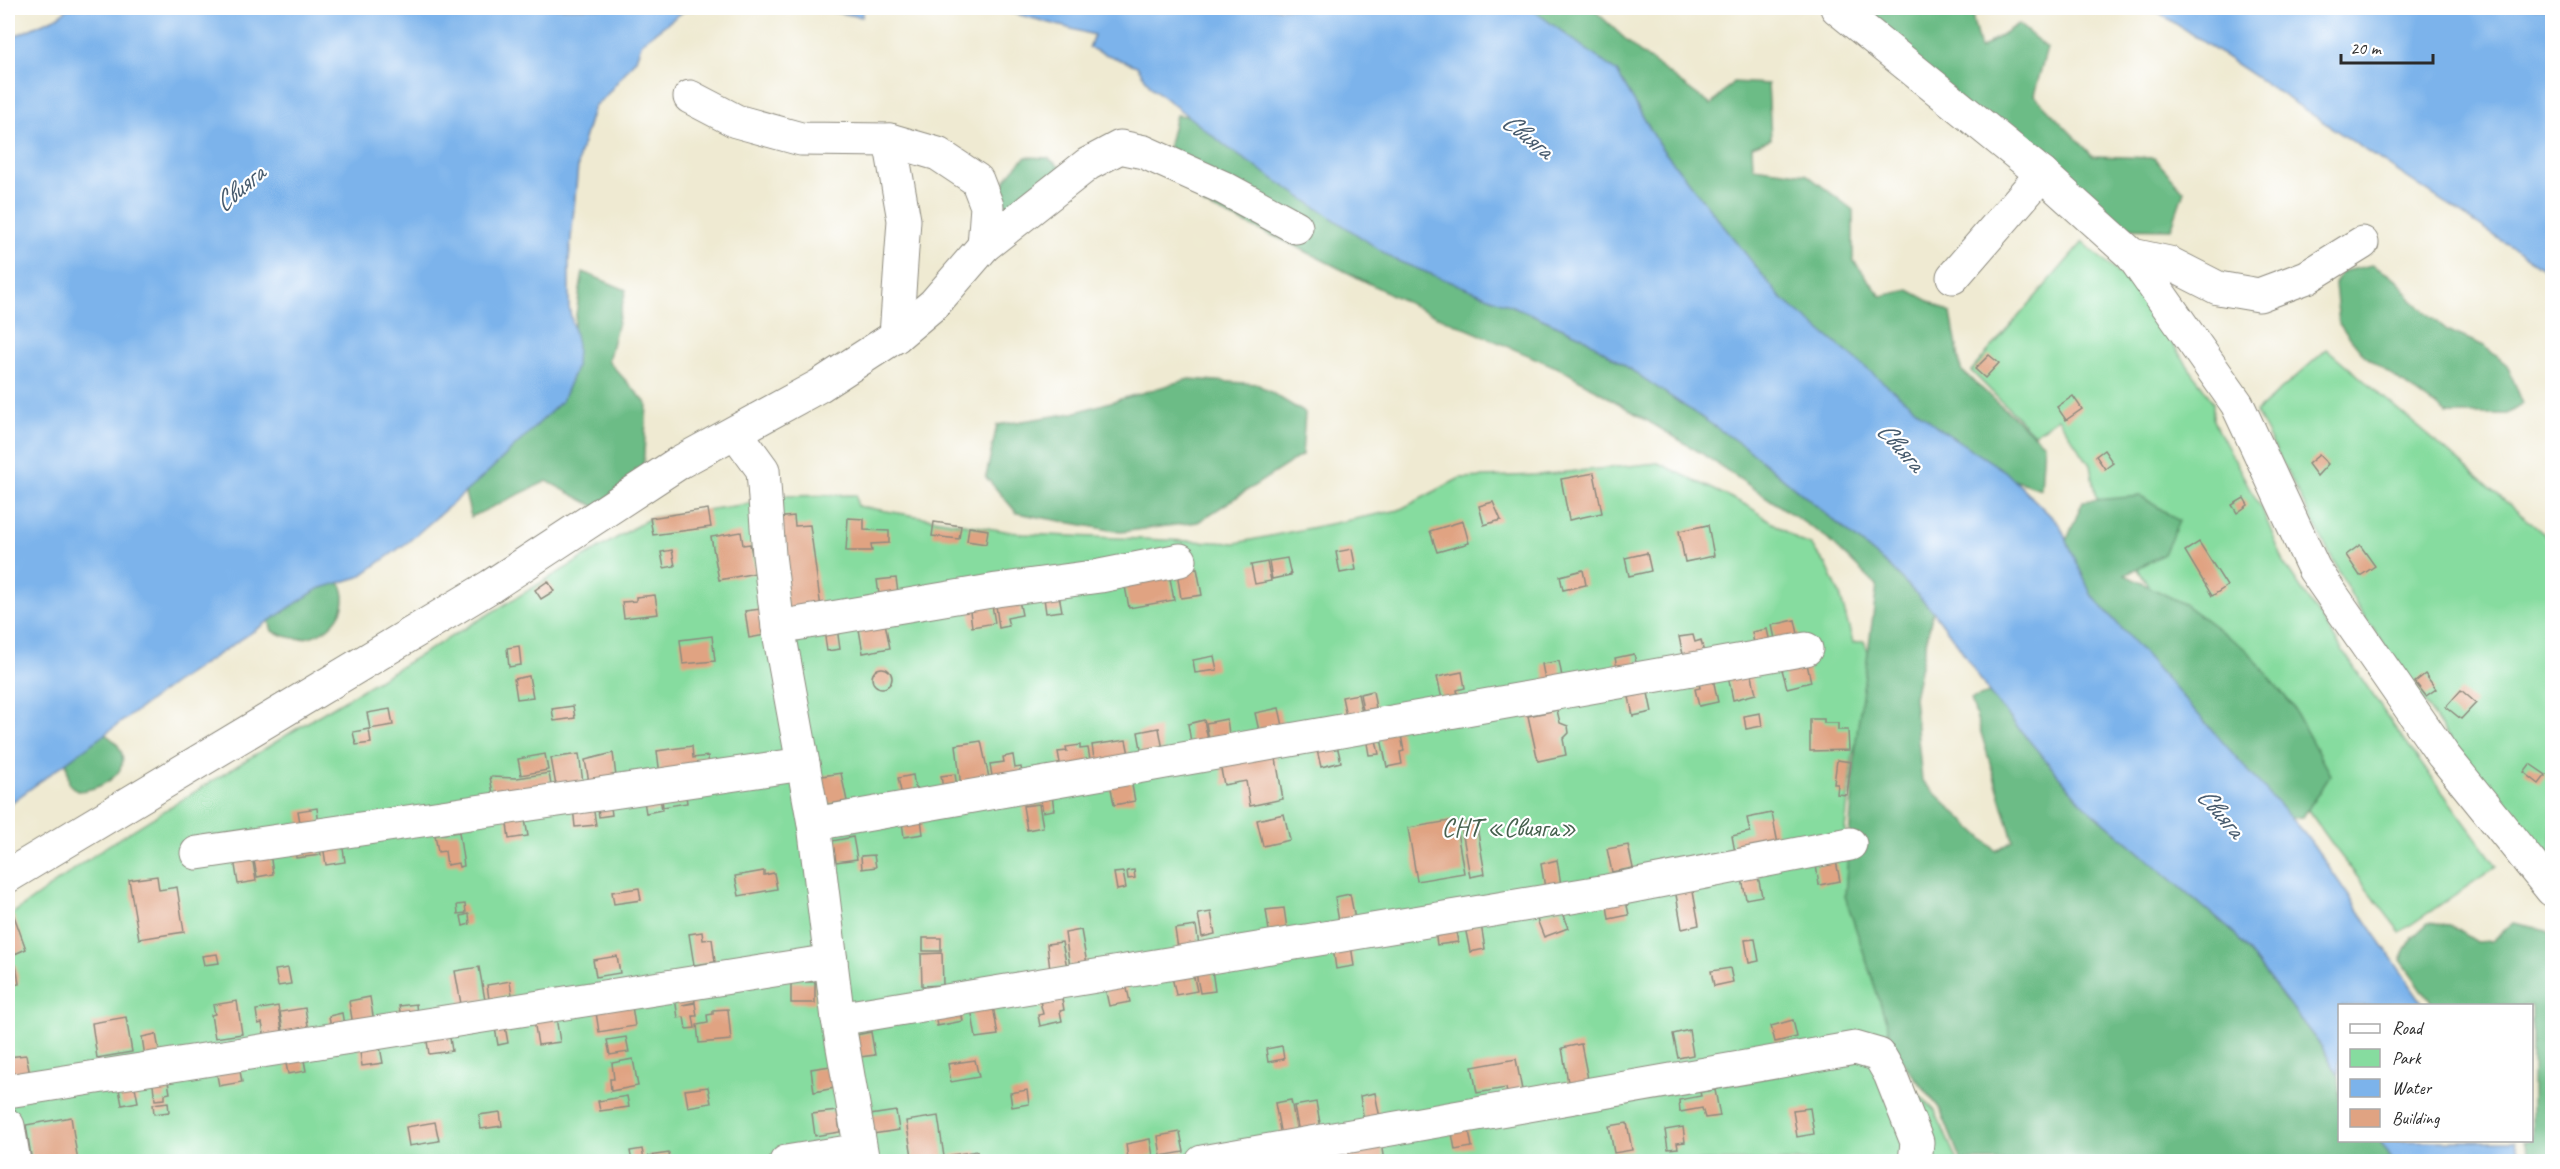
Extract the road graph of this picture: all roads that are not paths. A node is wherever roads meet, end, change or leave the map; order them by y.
1 (1837, 8) edge
2 (690, 97) dead end
3 (890, 140) junction
4 (2042, 174) junction
5 (1296, 227) dead end
6 (2362, 243) dead end
7 (984, 246) junction
8 (2132, 255) junction
9 (1953, 277) dead end
10 (896, 336) junction
11 (736, 433) junction
12 (1180, 560) dead end
13 (778, 627) junction
14 (1806, 649) dead end
15 (803, 764) junction
16 (814, 824) junction
17 (1850, 844) dead end
18 (197, 853) dead end
19 (8, 876) edge
20 (2553, 890) edge
21 (831, 961) junction
22 (838, 1019) junction
23 (8, 1091) edge
24 (8, 1126) edge
25 (862, 1156) edge
26 (14, 1161) edge
27 (786, 1161) edge
28 (1202, 1161) edge
29 (1915, 1161) edge

1 - 4 street
2 - 3 street
3 - 7 street
3 - 10 street
4 - 8 street
4 - 9 street
5 - 7 street
6 - 8 street
7 - 10 street
8 - 20 street
10 - 11 street
11 - 13 street
11 - 19 street
12 - 13 street
13 - 15 street
14 - 16 street
15 - 16 street
15 - 18 street
16 - 21 street
17 - 22 street
21 - 22 street
21 - 23 street
22 - 25 street
24 - 26 street
25 - 27 street
28 - 29 street

